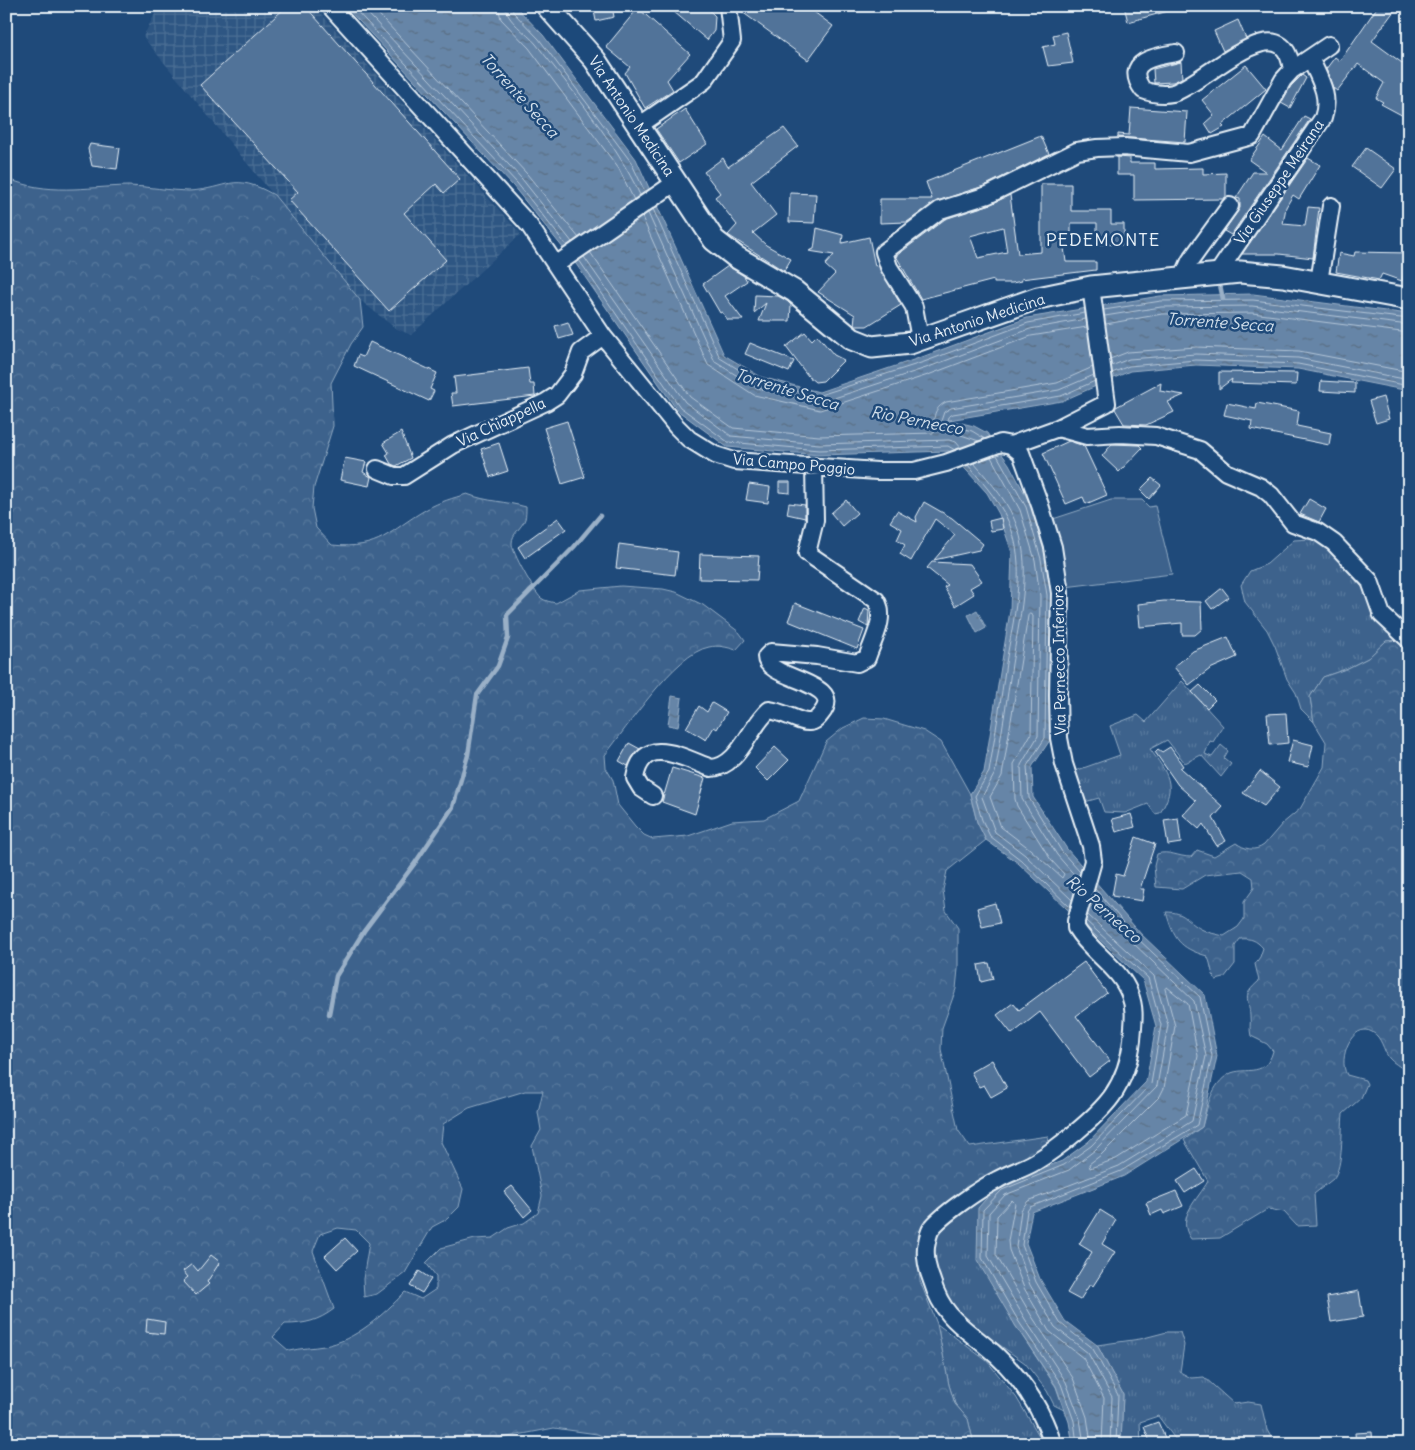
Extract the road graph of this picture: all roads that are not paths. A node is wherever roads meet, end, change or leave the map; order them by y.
1 (330, 6) edge
2 (547, 6) edge
3 (728, 6) edge
4 (1328, 45) dead end
5 (1176, 53) dead end
6 (1310, 58) junction
7 (1292, 70) junction
8 (640, 126) junction
9 (668, 187) junction
10 (1230, 206) dead end
11 (1331, 206) dead end
12 (560, 261) junction
13 (1217, 274) junction
14 (1182, 279) junction
15 (1319, 282) junction
16 (1092, 291) junction
17 (1409, 299) edge
18 (603, 336) junction
19 (920, 339) junction
20 (1058, 428) junction
21 (1006, 444) junction
22 (814, 466) junction
23 (377, 469) dead end
24 (1409, 640) edge
25 (653, 796) dead end
26 (1053, 1444) edge

1 - 12 street, Via Campo Poggio
2 - 8 main road, Via Antonio Medicina
3 - 8 street
4 - 6 street
5 - 7 street
6 - 7 street
6 - 13 street, Via Giuseppe Meirana
7 - 19 street
8 - 9 main road, Via Antonio Medicina
9 - 12 street
9 - 19 main road, Via Antonio Medicina
10 - 14 street
11 - 15 street
12 - 18 street, Via Campo Poggio
13 - 14 main road, Via Antonio Medicina
13 - 15 main road, Via Antonio Medicina
14 - 16 main road, Via Antonio Medicina
15 - 17 main road, Via Antonio Medicina
16 - 19 main road, Via Antonio Medicina
16 - 20 street, Via Campo Poggio
18 - 22 street, Via Campo Poggio
18 - 23 street, Via Chiappella
20 - 21 street, Via Campo Poggio
20 - 24 street
21 - 22 street, Via Campo Poggio
21 - 26 street, Via Pernecco Inferiore
22 - 25 street

